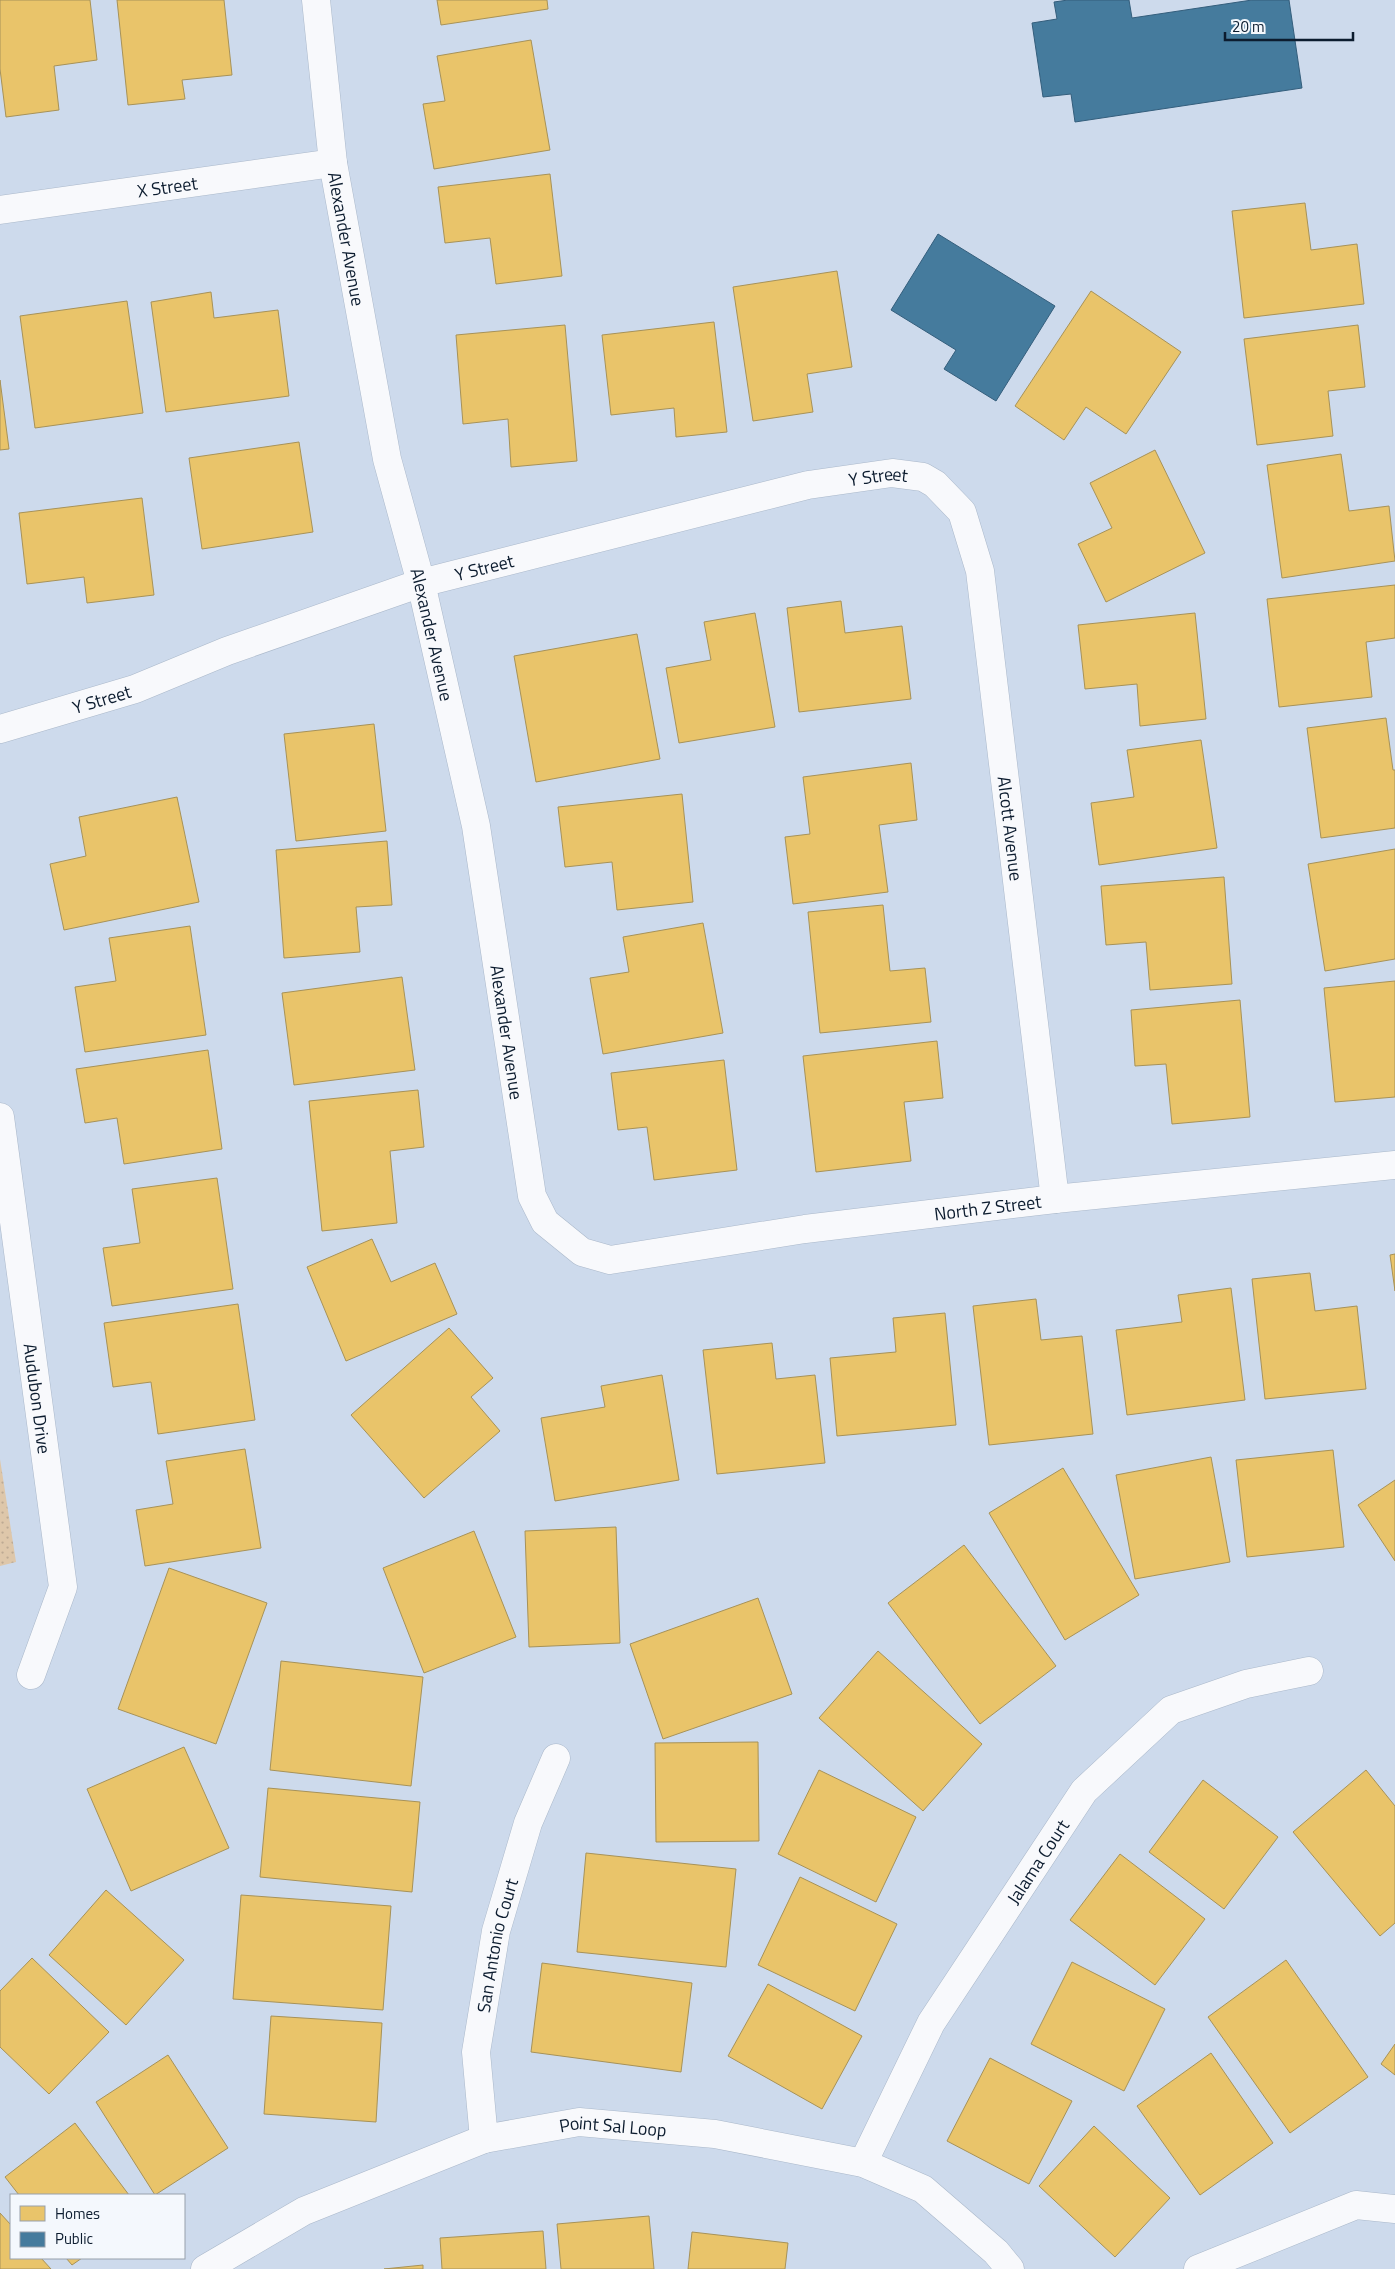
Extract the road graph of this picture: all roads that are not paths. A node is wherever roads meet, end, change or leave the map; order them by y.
1 (316, 0) edge
2 (333, 163) junction
3 (0, 210) edge
4 (923, 476) joint
5 (421, 583) junction
6 (0, 730) edge
7 (0, 1117) edge
8 (1395, 1165) edge
9 (1055, 1199) junction
10 (582, 1252) joint
11 (1309, 1671) dead end
12 (31, 1675) dead end
13 (556, 1758) dead end
14 (484, 2140) junction
15 (863, 2163) junction
16 (1395, 2209) edge
17 (205, 2269) edge
18 (1010, 2269) edge
19 (1198, 2269) edge

1 - 2 street, Alexander Avenue
2 - 3 street, X Street
2 - 5 street, Alexander Avenue
4 - 5 street, Y Street
4 - 9 street, Alcott Avenue
5 - 6 street, Y Street
5 - 10 street, Alexander Avenue
7 - 12 street, Audubon Drive
8 - 9 street, North Z Street
9 - 10 street, North Z Street
11 - 15 street, Jalama Court
13 - 14 street, San Antonio Court
14 - 15 street, Point Sal Loop
14 - 17 street, Point Sal Loop
15 - 18 street, Point Sal Loop
16 - 19 street

